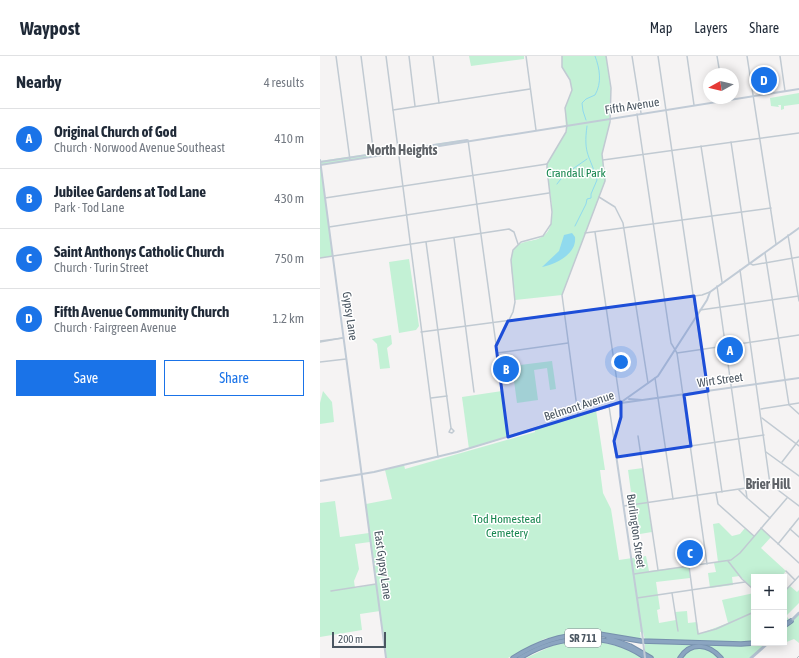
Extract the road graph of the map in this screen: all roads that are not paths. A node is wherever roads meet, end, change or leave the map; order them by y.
1 (336, 56) edge
2 (361, 56) edge
3 (386, 56) edge
4 (409, 56) edge
5 (433, 56) edge
6 (526, 56) edge
7 (562, 56) edge
8 (606, 56) edge
9 (632, 56) edge
10 (658, 56) edge
11 (687, 56) edge
12 (717, 56) edge
13 (748, 56) edge
14 (780, 56) edge
15 (719, 68) edge
16 (530, 89) junction
17 (799, 89) edge
18 (785, 91) junction
19 (754, 96) junction
20 (739, 97) edge
21 (439, 103) junction
22 (703, 103) edge
23 (694, 105) junction
24 (415, 107) junction
25 (393, 110) junction
26 (666, 110) junction
27 (641, 113) junction
28 (637, 114) junction
29 (610, 118) junction
30 (567, 125) junction
31 (536, 130) junction
32 (799, 133) edge
33 (760, 138) junction
34 (468, 140) junction
35 (731, 142) junction
36 (702, 146) junction
37 (672, 150) junction
38 (398, 151) junction
39 (643, 154) junction
40 (374, 155) junction
41 (350, 158) junction
42 (603, 160) junction
43 (320, 163) edge
44 (548, 164) junction
45 (473, 175) junction
46 (402, 186) junction
47 (549, 193) junction
48 (599, 197) junction
49 (325, 198) junction
50 (477, 204) junction
51 (771, 208) junction
52 (741, 212) junction
53 (406, 215) junction
54 (712, 216) junction
55 (683, 220) junction
56 (653, 224) junction
57 (329, 227) junction
58 (624, 228) junction
59 (799, 228) edge
60 (595, 232) junction
61 (481, 233) junction
62 (585, 233) junction
63 (788, 235) junction
64 (454, 238) junction
65 (426, 242) junction
66 (410, 244) junction
67 (518, 244) junction
68 (776, 244) junction
69 (765, 252) junction
70 (333, 256) junction
71 (799, 257) edge
72 (320, 258) edge
73 (793, 258) junction
74 (768, 262) junction
75 (749, 263) junction
76 (740, 270) junction
77 (722, 282) junction
78 (717, 286) junction
79 (710, 292) junction
80 (694, 296) junction
81 (799, 296) edge
82 (665, 300) junction
83 (773, 300) junction
84 (799, 301) edge
85 (635, 304) junction
86 (745, 304) junction
87 (606, 308) junction
88 (721, 308) junction
89 (700, 310) junction
90 (564, 314) junction
91 (697, 316) junction
92 (508, 321) junction
93 (493, 323) junction
94 (466, 326) junction
95 (438, 330) junction
96 (421, 332) junction
97 (799, 335) edge
98 (343, 338) junction
99 (779, 338) junction
100 (320, 341) edge
101 (751, 342) junction
102 (568, 343) junction
103 (496, 346) junction
104 (726, 346) junction
105 (702, 349) junction
106 (674, 350) junction
107 (497, 353) junction
108 (678, 353) junction
109 (346, 359) junction
110 (320, 362) edge
111 (655, 378) junction
112 (799, 378) edge
113 (785, 380) junction
114 (648, 383) junction
115 (757, 384) junction
116 (733, 388) junction
117 (708, 391) junction
118 (474, 392) dead end
119 (684, 395) junction
120 (447, 396) junction
121 (430, 398) junction
122 (628, 398) junction
123 (659, 398) junction
124 (643, 400) junction
125 (620, 403) junction
126 (799, 404) edge
127 (789, 405) junction
128 (609, 406) junction
129 (761, 409) junction
130 (799, 414) edge
131 (578, 417) junction
132 (762, 417) junction
133 (451, 428) dead end
134 (638, 436) dead end
135 (764, 436) junction
136 (508, 438) junction
137 (740, 439) junction
138 (799, 440) edge
139 (614, 441) junction
140 (715, 442) junction
141 (796, 443) junction
142 (691, 446) junction
143 (799, 446) edge
144 (666, 450) junction
145 (766, 452) junction
146 (641, 454) junction
147 (438, 457) junction
148 (617, 457) junction
149 (781, 462) junction
150 (362, 475) junction
151 (799, 476) edge
152 (320, 481) edge
153 (746, 488) junction
154 (739, 490) junction
155 (722, 492) junction
156 (716, 493) junction
157 (698, 496) junction
158 (787, 497) junction
159 (747, 498) junction
160 (673, 500) junction
161 (648, 503) junction
162 (624, 506) junction
163 (799, 506) edge
164 (770, 518) junction
165 (799, 518) edge
166 (762, 528) junction
167 (790, 529) junction
168 (754, 536) junction
169 (799, 536) edge
170 (778, 544) junction
171 (728, 561) junction
172 (799, 563) edge
173 (707, 564) junction
174 (689, 566) junction
175 (658, 570) junction
176 (786, 571) dead end
177 (634, 574) junction
178 (799, 576) edge
179 (795, 580) junction
180 (745, 582) junction
181 (376, 584) junction
182 (751, 587) edge
183 (787, 589) edge
184 (692, 590) junction
185 (331, 591) dead end
186 (672, 593) junction
187 (637, 598) junction
188 (751, 613) edge
189 (799, 613) edge
190 (791, 621) joint
191 (787, 624) edge
192 (678, 631) dead end
193 (590, 635) junction
194 (751, 643) edge
195 (765, 646) edge
196 (386, 658) edge
197 (512, 658) edge
198 (521, 658) edge
199 (645, 658) edge
200 (651, 658) edge
201 (680, 658) edge
202 (721, 658) edge
203 (751, 658) edge

1 - 41 street
2 - 40 street
3 - 25 street
4 - 24 street
5 - 21 street
6 - 16 street
7 - 30 street
8 - 29 street
9 - 27 street
10 - 26 street
11 - 23 street
12 - 15 street
13 - 19 street
14 - 18 street
16 - 21 street
16 - 31 street
17 - 18 street, Fifth Avenue
18 - 19 street, Fifth Avenue
19 - 20 street, Fifth Avenue
19 - 33 street
21 - 24 street
22 - 23 street, Fifth Avenue
23 - 26 street, Fifth Avenue
24 - 25 street
25 - 38 street
26 - 27 street, Fifth Avenue
26 - 37 street
27 - 28 street, Fifth Avenue
28 - 29 street, Fifth Avenue
28 - 39 street
29 - 30 street, Fifth Avenue
29 - 42 street
30 - 31 street, Fifth Avenue
30 - 44 street
31 - 34 street, Fifth Avenue
32 - 33 street
33 - 35 street
33 - 51 street
34 - 38 street, Fifth Avenue
34 - 45 street
35 - 36 street
35 - 52 street
36 - 37 street
36 - 54 street
37 - 39 street
37 - 55 street
38 - 40 street, Fifth Avenue
38 - 46 street
39 - 42 street
39 - 56 street
40 - 41 street, Fifth Avenue
41 - 43 street, Fifth Avenue
42 - 48 street
43 - 49 street, Gypsy Lane
44 - 45 street
44 - 47 street
45 - 46 street
45 - 50 street
46 - 49 street
46 - 53 street
47 - 50 street
47 - 67 street
48 - 58 street
48 - 62 street
49 - 57 street, Gypsy Lane
50 - 53 street
50 - 61 street
51 - 52 street
51 - 68 street
52 - 54 street
52 - 75 street
53 - 57 street
53 - 66 street
54 - 55 street
54 - 77 street
55 - 56 street
55 - 80 street
56 - 58 street
56 - 82 street
57 - 70 street, Gypsy Lane
58 - 60 street
58 - 85 street
59 - 63 street, Belmont Avenue
60 - 62 street
60 - 87 street
61 - 64 street
61 - 67 street
61 - 93 street
62 - 90 street
63 - 68 street, Belmont Avenue
63 - 73 street
64 - 65 street
64 - 94 street
65 - 66 street
65 - 95 street
66 - 70 street
66 - 96 street
67 - 92 street
68 - 69 street, Belmont Avenue
69 - 74 street
69 - 75 street, Belmont Avenue
70 - 72 street
70 - 98 street, Gypsy Lane
71 - 73 street
73 - 74 street
73 - 81 street
74 - 75 street
74 - 83 street
75 - 76 street, Belmont Avenue
76 - 77 street, Belmont Avenue
76 - 86 street
77 - 78 street, Belmont Avenue
78 - 79 street, Belmont Avenue
78 - 88 street
79 - 80 street
79 - 89 street, Belmont Avenue
80 - 82 street
80 - 91 street
81 - 83 street
81 - 84 street
82 - 85 street
82 - 106 street
83 - 86 street
83 - 99 street
85 - 87 street
85 - 114 street
86 - 88 street
86 - 101 street
87 - 90 street
87 - 125 street
88 - 89 street
88 - 104 street
89 - 91 street, Belmont Avenue
90 - 92 street
90 - 102 street
91 - 105 street
91 - 106 street, Belmont Avenue
92 - 93 street
92 - 103 street
93 - 94 street
93 - 103 street
94 - 95 street
94 - 118 street
95 - 96 street
95 - 120 street
96 - 121 street
97 - 99 street
98 - 100 street
98 - 100 street
98 - 109 street, Gypsy Lane
99 - 101 street
99 - 113 street
101 - 104 street
101 - 115 street
102 - 107 street
102 - 131 street
103 - 107 street
104 - 105 street
104 - 116 street
105 - 108 street
105 - 117 street
106 - 108 street
106 - 111 street, Belmont Avenue
107 - 136 street
108 - 119 street
109 - 110 street
109 - 150 street, Gypsy Lane
111 - 114 street, Belmont Avenue
111 - 123 street
112 - 113 street, Wirt Street
113 - 115 street, Wirt Street
113 - 127 street
114 - 122 street, Belmont Avenue
115 - 116 street, Wirt Street
115 - 129 street
116 - 117 street, Wirt Street
116 - 137 street
117 - 119 street, Wirt Street
117 - 140 street
119 - 123 street, Wirt Street
119 - 142 street
120 - 121 street
120 - 133 street
121 - 147 street
122 - 124 street, Wirt Street
122 - 125 street, Belmont Avenue
123 - 124 street, Wirt Street
123 - 144 street
124 - 125 street, Wirt Street
125 - 128 street, Belmont Avenue
125 - 139 street
126 - 127 street
127 - 129 street
127 - 130 street
128 - 131 street, Belmont Avenue
128 - 139 street, Burlington Street
129 - 132 street
131 - 136 street, Belmont Avenue
132 - 135 street
132 - 141 street
134 - 146 street
135 - 137 street
135 - 145 street
136 - 147 street, Belmont Avenue
137 - 140 street
137 - 153 street
138 - 141 street
139 - 148 street, Burlington Street
140 - 142 street
140 - 155 street
141 - 143 street
141 - 149 street
142 - 144 street
142 - 157 street
144 - 146 street
144 - 160 street
145 - 149 street
145 - 158 street
146 - 148 street
146 - 161 street
147 - 150 street, Belmont Avenue
148 - 162 street, Burlington Street
149 - 151 street
150 - 152 street, Belmont Avenue
150 - 181 street, East Gypsy Lane
153 - 154 street
153 - 159 street
154 - 155 street
154 - 159 street
155 - 156 street
156 - 157 street
156 - 168 street
157 - 160 street
157 - 173 street
158 - 163 street
158 - 164 street
159 - 164 street
160 - 161 street
161 - 162 street
161 - 175 street
162 - 177 street, Burlington Street
164 - 166 street
165 - 167 street
166 - 168 street
166 - 170 street
167 - 169 street
167 - 170 street
168 - 171 street
170 - 172 street
171 - 173 street
171 - 180 street
173 - 174 street
174 - 175 street
174 - 184 street
175 - 177 street
176 - 179 street
177 - 187 street, Burlington Street
178 - 179 street
179 - 183 street
180 - 182 street
180 - 184 street
181 - 185 street
181 - 196 street, East Gypsy Lane
184 - 186 street
184 - 188 street
186 - 187 street
186 - 192 street
187 - 199 street, Burlington Street, bridge
189 - 190 main road
190 - 191 highway
193 - 194 highway
193 - 197 highway, SR 711
193 - 200 highway, SR 711
195 - 203 main road
198 - 199 highway, SR 711
201 - 202 highway

